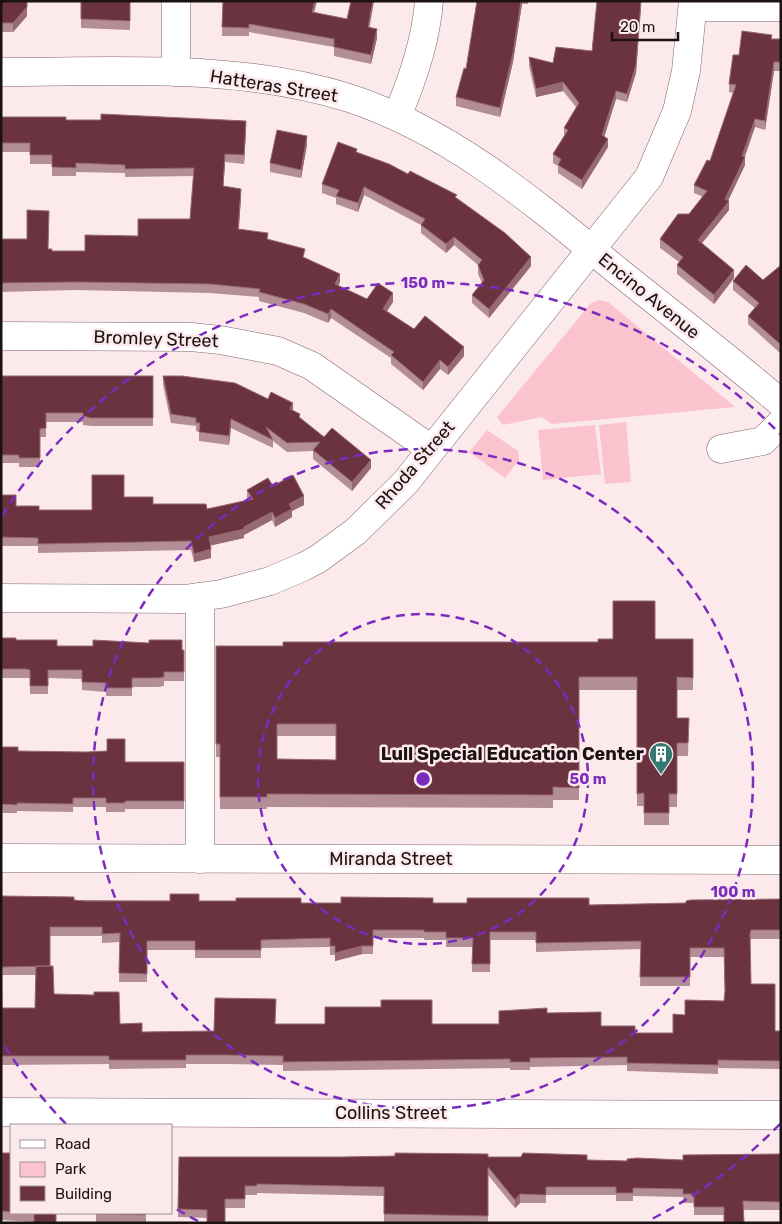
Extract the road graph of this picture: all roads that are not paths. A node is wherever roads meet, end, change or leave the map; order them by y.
1 (176, 1) edge
2 (429, 1) edge
3 (693, 4) edge
4 (781, 6) edge
5 (1, 72) edge
6 (176, 72) junction
7 (397, 116) junction
8 (591, 249) junction
9 (1, 336) edge
10 (781, 403) edge
11 (781, 423) edge
12 (431, 449) junction
13 (721, 449) dead end
14 (200, 597) junction
15 (1, 598) edge
16 (1, 858) edge
17 (200, 859) junction
18 (781, 860) edge
19 (1, 1112) edge
20 (781, 1114) edge

1 - 6 street
2 - 7 street
3 - 4 street
3 - 8 street, Encino Avenue
5 - 6 street, Hatteras Street
6 - 7 street, Hatteras Street
7 - 8 street, Hatteras Street
8 - 10 street, Encino Avenue
8 - 12 street, Rhoda Street
9 - 12 street, Bromley Street
11 - 13 street
12 - 14 street, Rhoda Street
14 - 15 street, Rhoda Street
14 - 17 street
16 - 17 street, Miranda Street
17 - 18 street, Miranda Street
19 - 20 street, Collins Street

